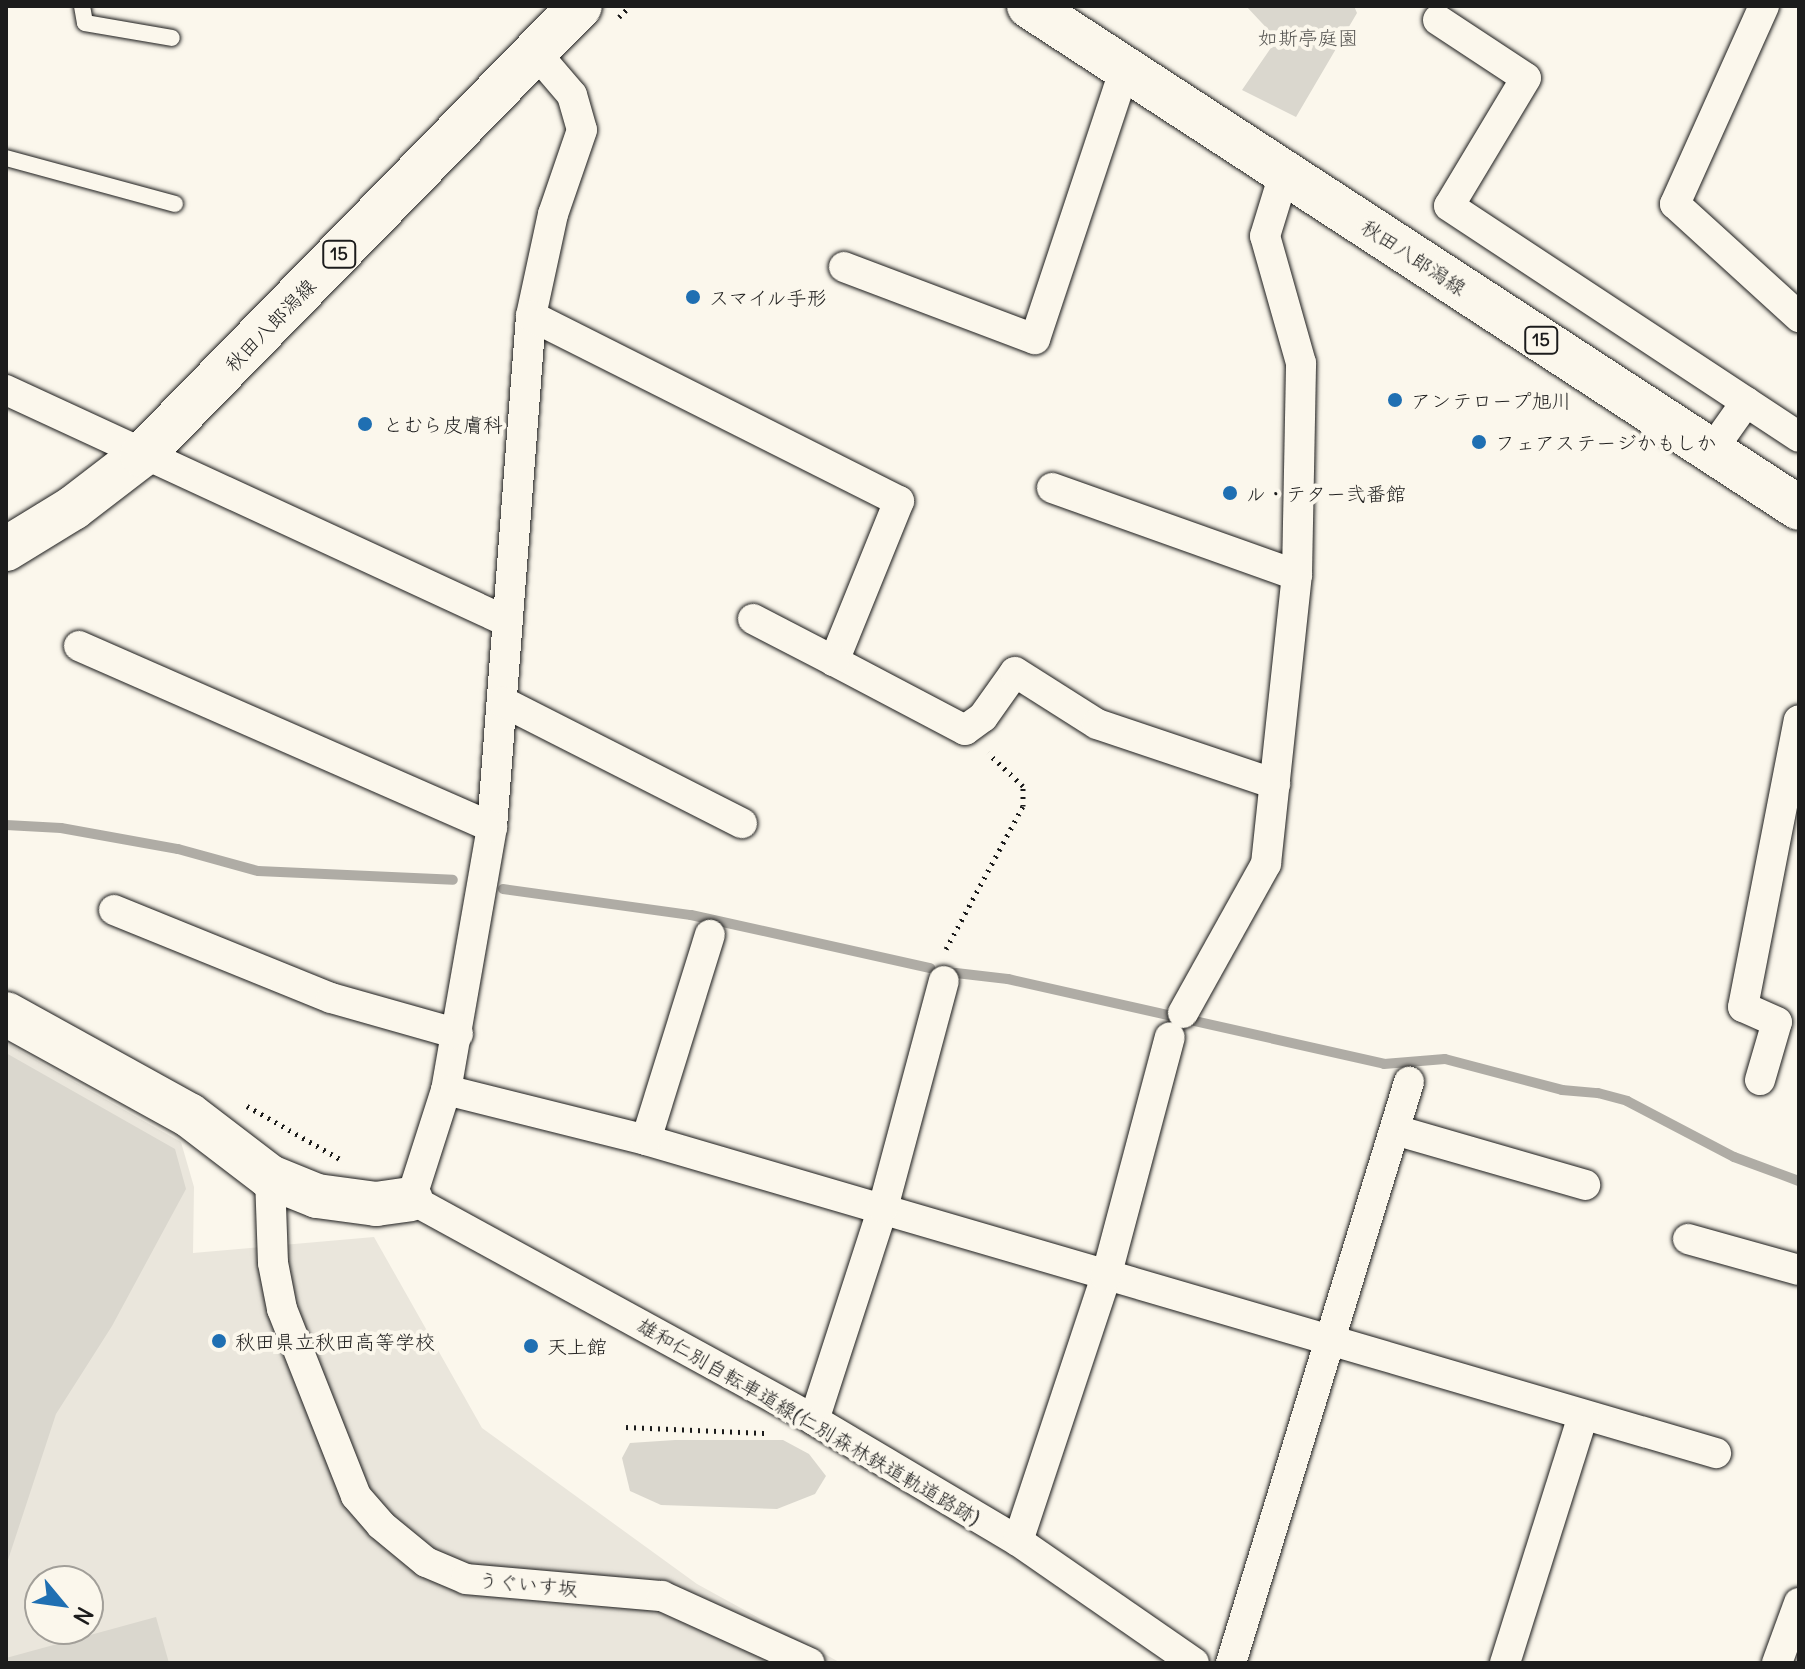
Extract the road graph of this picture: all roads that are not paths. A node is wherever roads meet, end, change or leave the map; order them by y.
1 (82, 6) edge
2 (580, 6) edge
3 (1029, 6) edge
4 (1764, 6) edge
5 (1438, 20) dead end
6 (172, 38) dead end
7 (536, 53) junction
8 (1125, 69) junction
9 (6, 158) edge
10 (1285, 171) junction
11 (175, 204) dead end
12 (844, 267) dead end
13 (531, 316) junction
14 (1799, 317) edge
15 (6, 390) edge
16 (1746, 402) junction
17 (1799, 437) edge
18 (1712, 450) junction
19 (142, 455) junction
20 (1052, 488) dead end
21 (1799, 508) edge
22 (6, 549) edge
23 (1297, 575) junction
24 (753, 619) dead end
25 (506, 621) junction
26 (79, 646) dead end
27 (834, 661) junction
28 (503, 702) junction
29 (1799, 720) edge
30 (1275, 784) junction
31 (742, 823) dead end
32 (492, 827) junction
33 (114, 910) dead end
34 (710, 935) dead end
35 (944, 981) road end
36 (6, 1014) edge
37 (458, 1034) junction
38 (1760, 1080) dead end
39 (1409, 1082) dead end
40 (446, 1090) junction
41 (1395, 1130) junction
42 (646, 1140) junction
43 (270, 1177) junction
44 (1585, 1185) dead end
45 (411, 1199) junction
46 (883, 1208) junction
47 (1688, 1239) dead end
48 (1799, 1270) edge
49 (1106, 1277) junction
50 (1331, 1343) junction
51 (1583, 1415) junction
52 (823, 1425) junction
53 (1716, 1453) dead end
54 (1018, 1541) junction
55 (1799, 1603) edge
56 (810, 1663) edge
57 (1194, 1663) edge
58 (1231, 1663) edge
59 (1505, 1663) edge
60 (1777, 1663) edge

1 - 6 lane
2 - 7 main road, 秋田八郎潟線 / 15
3 - 8 main road, 秋田八郎潟線 / 15
4 - 14 street
5 - 16 street
7 - 13 street
7 - 19 main road, 秋田八郎潟線 / 15
8 - 10 main road, 秋田八郎潟線 / 15
8 - 12 street
9 - 11 lane
10 - 18 main road, 秋田八郎潟線 / 15
10 - 23 street
13 - 25 street
13 - 27 street
15 - 19 street
16 - 17 street
16 - 18 street
18 - 21 main road, 秋田八郎潟線 / 15
19 - 22 main road, 秋田八郎潟線 / 15
19 - 25 street
20 - 23 street
23 - 30 street
24 - 27 street
25 - 28 street
26 - 32 street
27 - 30 street
28 - 31 street
28 - 32 street
29 - 38 street
30 - 49 street
32 - 37 street
33 - 37 street
34 - 42 street
35 - 46 street
36 - 43 main road
37 - 40 street
39 - 41 street
40 - 42 street
40 - 45 street
41 - 44 street
41 - 50 street
42 - 46 street
43 - 45 main road
43 - 56 street, うぐいす坂
45 - 52 street, 雄和仁別自転車道線(仁別森林鉄道軌道路跡)
46 - 49 street
46 - 52 street
47 - 48 street
49 - 50 street
49 - 54 street
50 - 51 street
50 - 58 street
51 - 53 street
51 - 59 street
52 - 54 street, 雄和仁別自転車道線(仁別森林鉄道軌道路跡)
54 - 57 street, 雄和仁別自転車道線(仁別森林鉄道軌道路跡)
55 - 60 street

